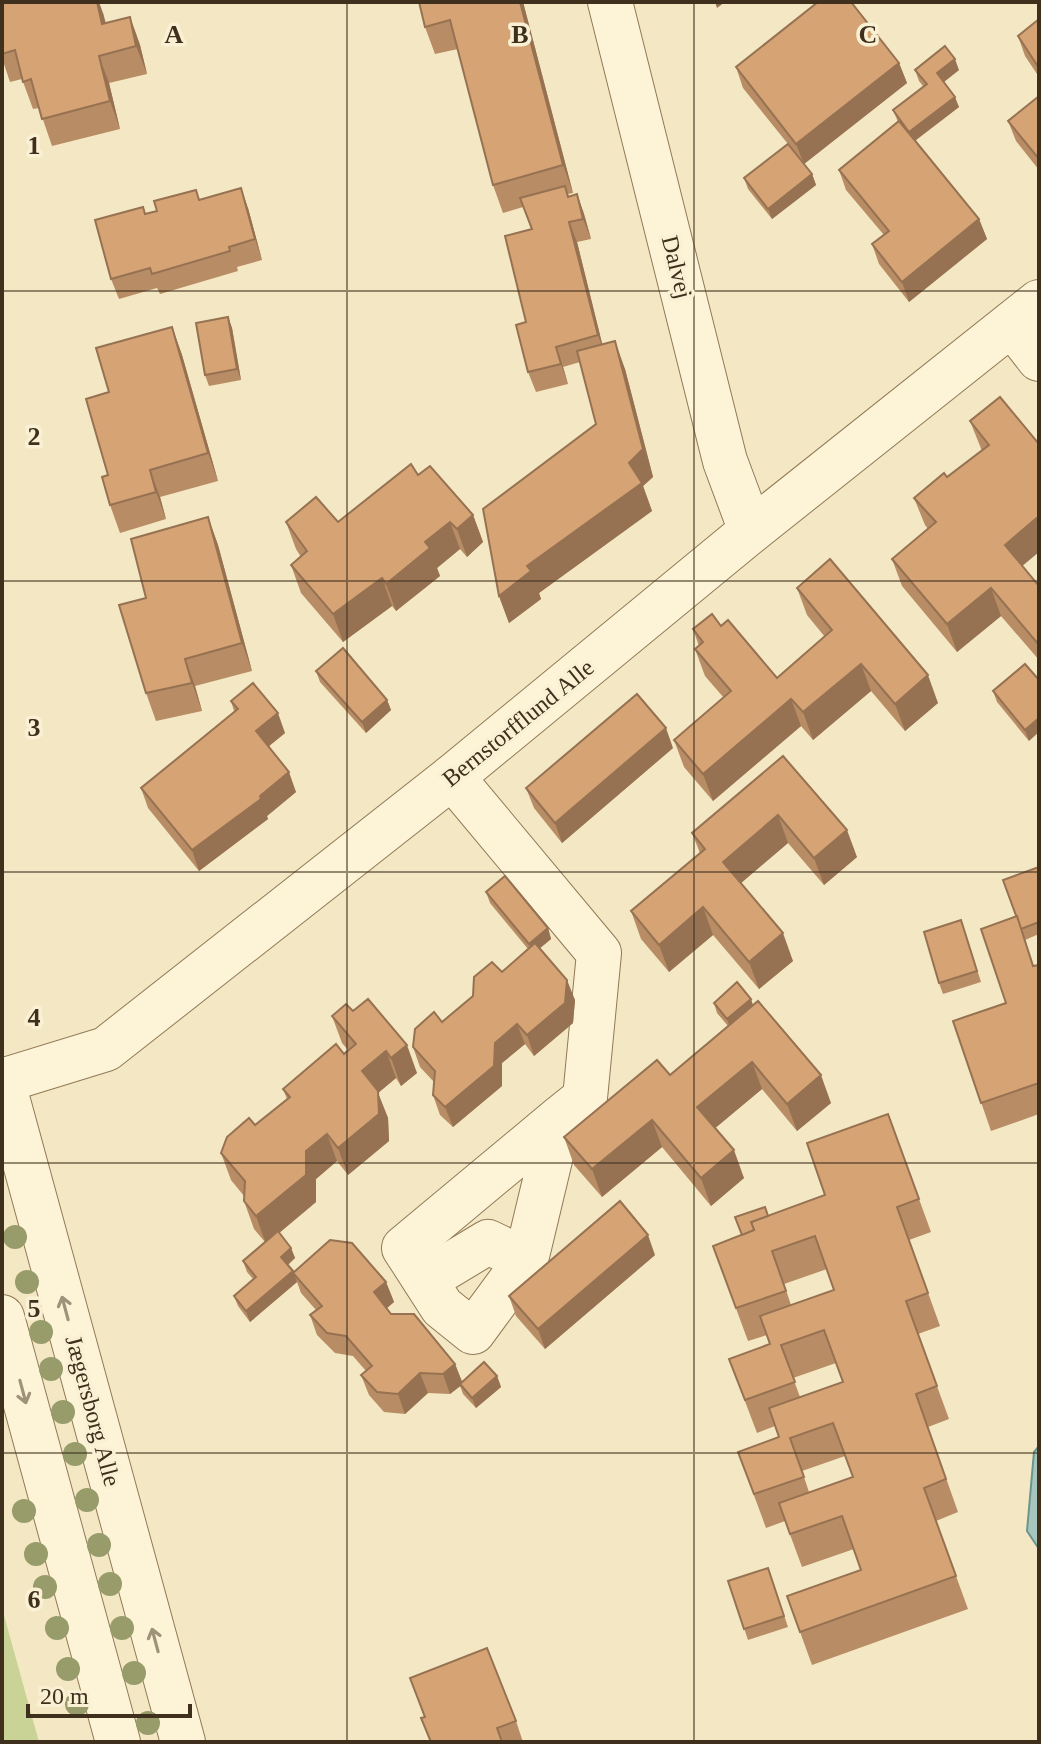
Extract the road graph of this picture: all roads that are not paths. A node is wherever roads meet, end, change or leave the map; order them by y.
1 (610, 2) edge
2 (1025, 313) edge
3 (1039, 359) edge
4 (751, 531) junction
5 (452, 777) junction
6 (2, 1080) edge
7 (560, 1118) junction
8 (526, 1260) junction
9 (425, 1280) junction
10 (2, 1317) edge
11 (118, 1742) edge
12 (183, 1742) edge

1 - 4 street, Dalvej
2 - 3 street, Bernstorfflund Alle
2 - 4 street, Bernstorfflund Alle
4 - 5 street, Bernstorfflund Alle
5 - 6 street, Bernstorfflund Alle
5 - 7 street
12 -> 6 street, Jægersborg Alle
7 - 8 street
7 - 9 street
8 - 9 street
8 - 9 street
10 -> 11 street

